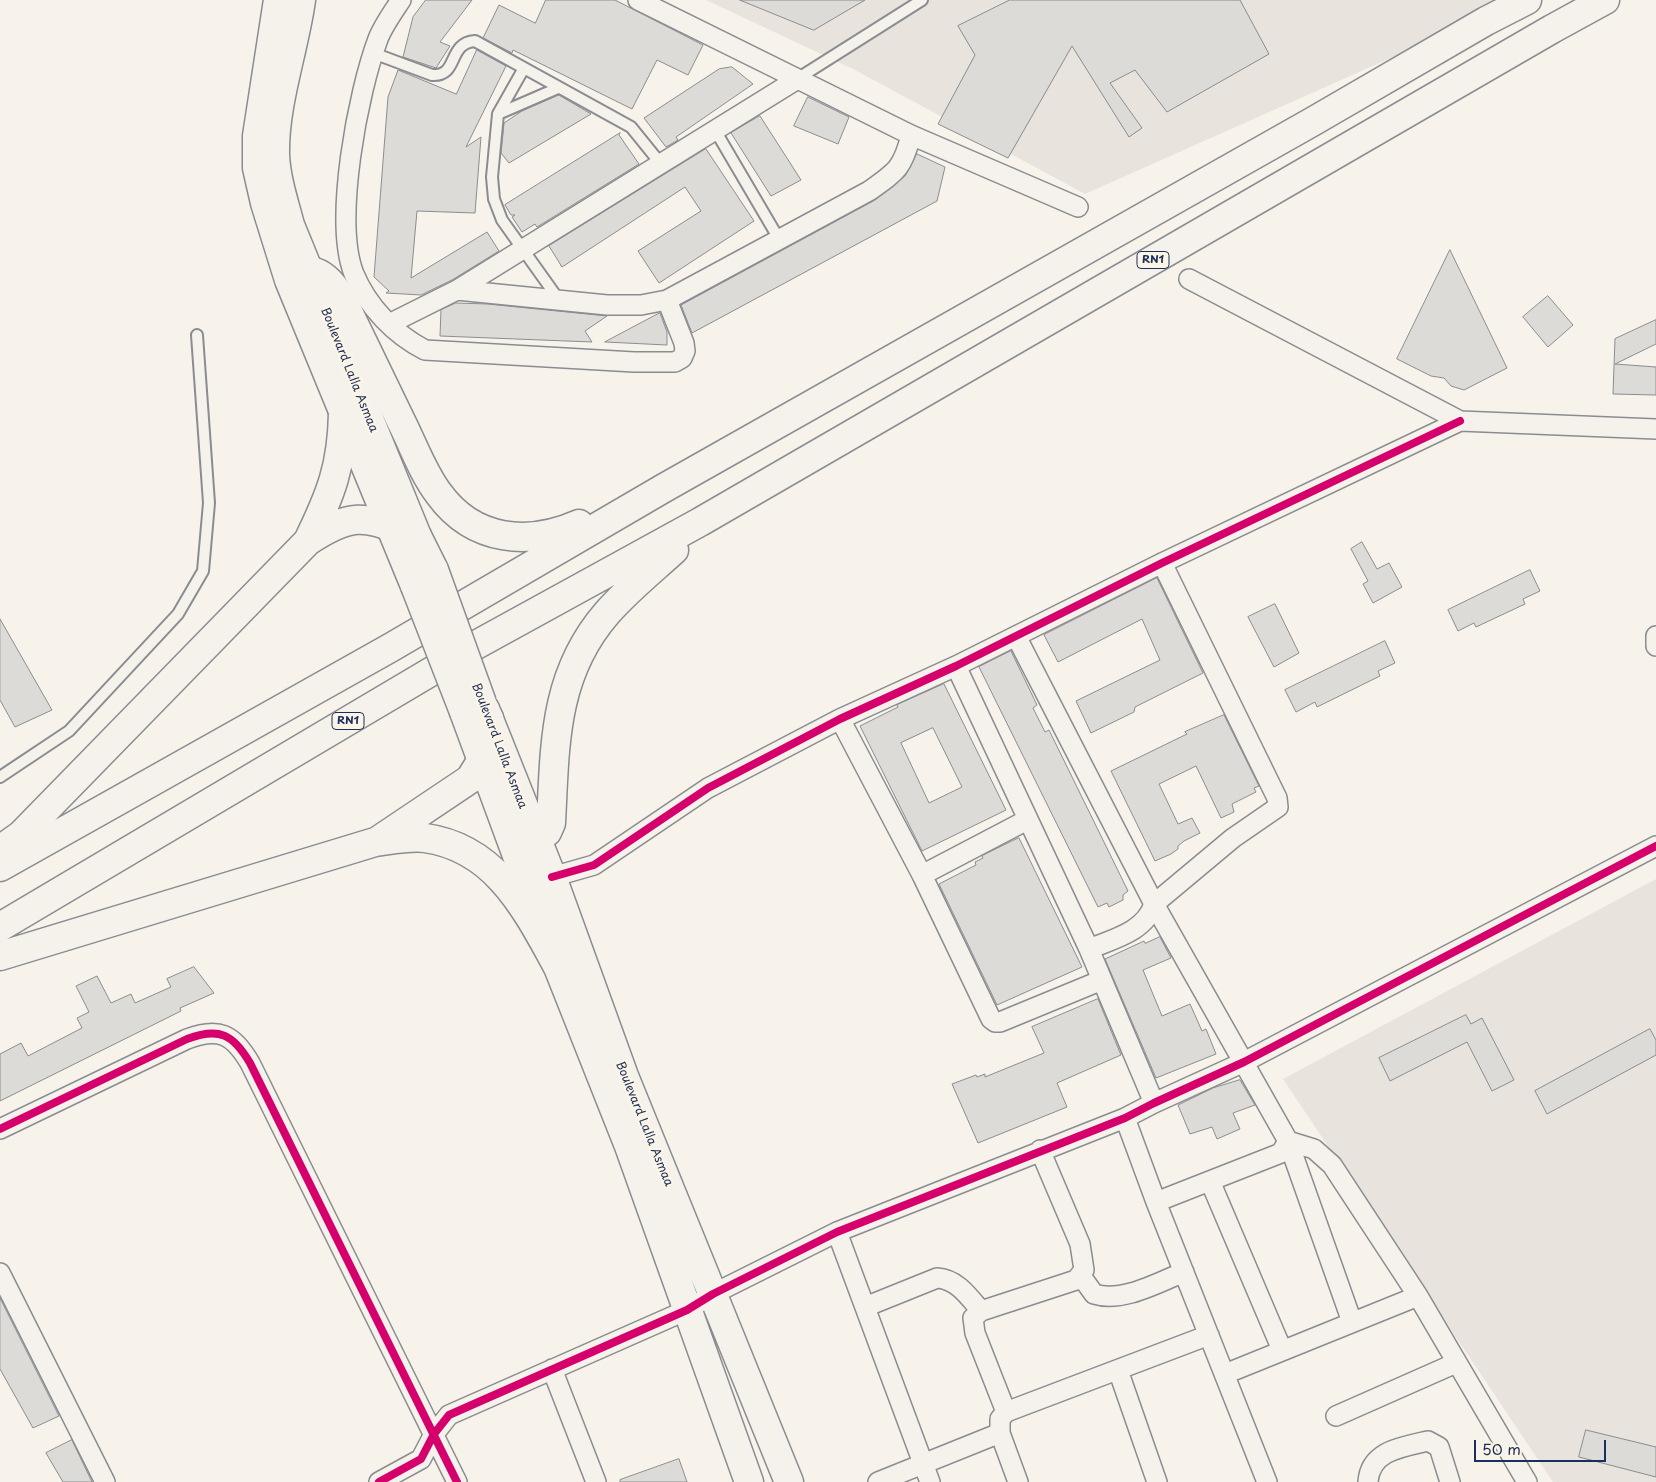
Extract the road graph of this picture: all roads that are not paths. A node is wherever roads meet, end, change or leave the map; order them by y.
1 (401, 0) edge
2 (638, 0) edge
3 (922, 0) edge
4 (1527, 0) edge
5 (1606, 0) edge
6 (297, 4) edge
7 (374, 53) junction
8 (524, 68) junction
9 (796, 80) junction
10 (558, 88) junction
11 (498, 114) junction
12 (715, 130) junction
13 (911, 135) junction
14 (661, 164) junction
15 (1078, 207) dead end
16 (779, 239) junction
17 (522, 249) junction
18 (309, 271) junction
19 (1189, 279) dead end
20 (457, 290) junction
21 (558, 300) junction
22 (667, 300) junction
23 (389, 324) junction
24 (197, 335) dead end
25 (343, 413) junction
26 (1460, 421) junction
27 (1656, 430) edge
28 (664, 488) junction
29 (700, 522) junction
30 (390, 526) junction
31 (417, 536) junction
32 (308, 541) junction
33 (1162, 563) junction
34 (424, 578) junction
35 (1016, 636) junction
36 (1656, 636) edge
37 (1656, 646) edge
38 (956, 666) junction
39 (478, 711) junction
40 (840, 719) junction
41 (483, 758) junction
42 (0, 777) edge
43 (1026, 820) junction
44 (375, 842) junction
45 (525, 845) junction
46 (1656, 846) edge
47 (0, 850) edge
48 (0, 867) edge
49 (922, 875) junction
50 (552, 878) junction
51 (1154, 904) junction
52 (0, 927) edge
53 (1089, 949) junction
54 (0, 956) edge
55 (558, 967) junction
56 (1102, 980) junction
57 (1244, 1062) junction
58 (1154, 1103) junction
59 (1125, 1118) junction
60 (0, 1129) edge
61 (1288, 1141) junction
62 (1040, 1150) junction
63 (1210, 1181) junction
64 (1156, 1202) junction
65 (837, 1232) junction
66 (1184, 1272) junction
67 (0, 1273) edge
68 (1081, 1276) junction
69 (713, 1294) junction
70 (1418, 1296) junction
71 (865, 1307) junction
72 (687, 1310) junction
73 (981, 1311) junction
74 (1352, 1322) junction
75 (1209, 1336) junction
76 (1282, 1350) junction
77 (1456, 1363) junction
78 (552, 1368) junction
79 (1118, 1370) junction
80 (1225, 1374) junction
81 (1006, 1412) junction
82 (1336, 1416) dead end
83 (1000, 1433) junction
84 (434, 1434) junction
85 (923, 1464) junction
86 (105, 1482) edge
87 (379, 1482) edge
88 (457, 1482) edge
89 (596, 1482) edge
90 (750, 1482) edge
91 (789, 1482) edge
92 (878, 1482) edge
93 (930, 1482) edge
94 (1018, 1482) edge
95 (1157, 1482) edge
96 (1267, 1482) edge
97 (1368, 1482) edge
98 (1450, 1482) edge
99 (1527, 1482) edge

1 - 7 street
2 - 9 street
3 - 9 lane
4 - 28 main road
5 - 29 main road, RN1
6 - 18 main road, Boulevard Lalla Asmaa
6 - 25 main road, Boulevard Lalla Asmaa
7 - 8 lane
7 - 23 street
8 - 10 lane
8 - 11 lane
9 - 12 street
9 - 13 street
10 - 11 lane
10 - 14 lane
11 - 17 lane
12 - 14 street
12 - 16 lane
13 - 15 street
13 - 16 street
14 - 17 street
16 - 22 street
17 - 20 street
17 - 21 lane
18 - 28 main road
18 - 31 main road, Boulevard Lalla Asmaa
19 - 26 street
20 - 21 street
20 - 23 street
21 - 22 street
22 - 23 street
24 - 42 lane
25 - 30 main road, Boulevard Lalla Asmaa
25 - 32 main road
26 - 27 street
26 - 33 street
28 - 48 main road
29 - 45 main road
29 - 52 main road, RN1
30 - 31 main road
30 - 32 main road
30 - 34 main road, Boulevard Lalla Asmaa
31 - 34 main road, Boulevard Lalla Asmaa
32 - 47 main road
33 - 35 street
33 - 51 street
34 - 39 main road, Boulevard Lalla Asmaa, bridge
35 - 38 street
35 - 51 street
36 - 37 street
38 - 40 street
38 - 43 street
39 - 41 main road, Boulevard Lalla Asmaa
39 - 45 main road, Boulevard Lalla Asmaa
40 - 49 street
40 - 50 street
41 - 44 main road
41 - 45 main road, Boulevard Lalla Asmaa
43 - 49 street
43 - 53 street
44 - 54 main road
44 - 55 main road
45 - 50 main road, Boulevard Lalla Asmaa
45 - 55 main road, Boulevard Lalla Asmaa
46 - 57 street
49 - 56 street
50 - 69 main road, Boulevard Lalla Asmaa
51 - 53 street
51 - 57 street
53 - 56 street
55 - 72 main road, Boulevard Lalla Asmaa
56 - 58 street
57 - 58 street
57 - 61 street
58 - 59 street
59 - 62 street
59 - 64 street
60 - 84 street
61 - 63 street
61 - 70 street
61 - 74 street
62 - 65 street
62 - 68 street
63 - 64 street
63 - 76 street
64 - 66 street
65 - 69 street
65 - 71 street
66 - 68 street
66 - 75 street
67 - 86 street
68 - 73 street
69 - 72 street
69 - 91 main road, Boulevard Lalla Asmaa
70 - 74 street
70 - 77 street
71 - 73 street
71 - 85 street
72 - 78 street
72 - 90 main road, Boulevard Lalla Asmaa
73 - 81 street
74 - 76 street
75 - 79 street
75 - 80 street
76 - 80 street
77 - 82 street
77 - 99 street
78 - 84 street
78 - 89 street
79 - 81 street
79 - 95 street
80 - 96 street
81 - 83 street
83 - 85 street
83 - 94 street
84 - 87 street
84 - 88 street
85 - 92 street
85 - 93 street
97 - 98 street

